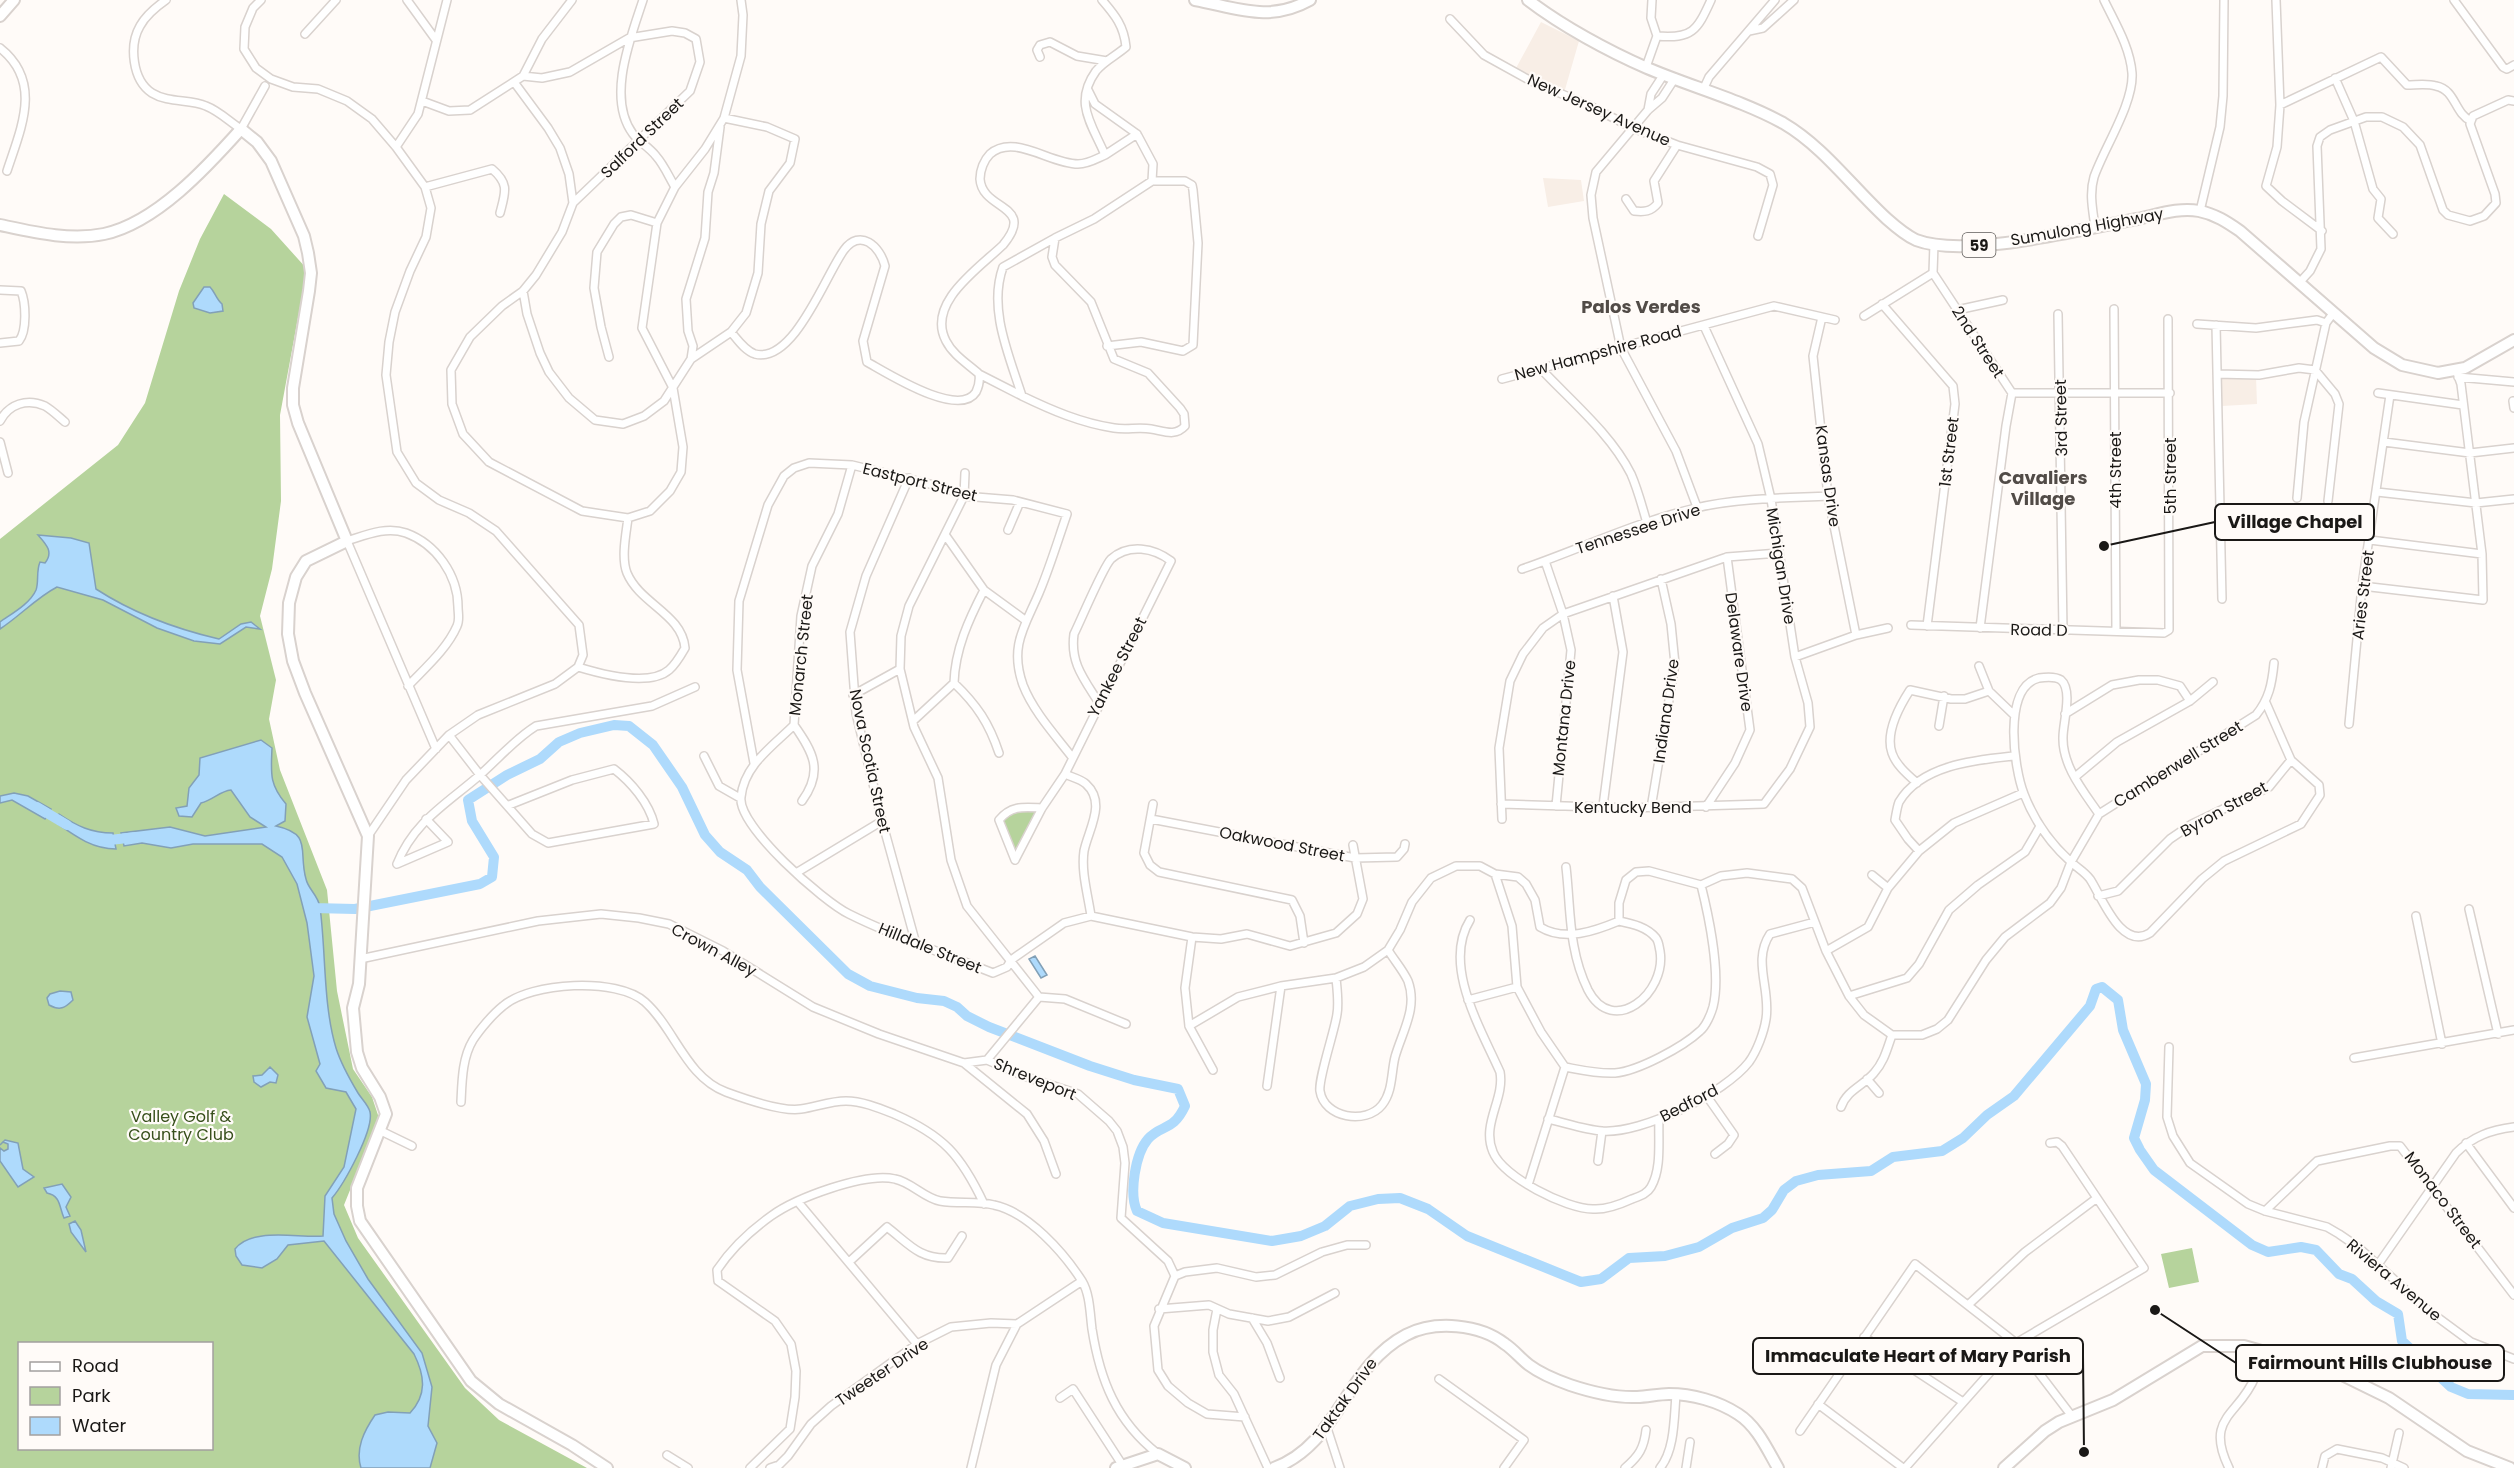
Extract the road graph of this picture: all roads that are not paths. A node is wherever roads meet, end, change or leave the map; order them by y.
1 (14, 0) edge
2 (166, 0) edge
3 (261, 0) edge
4 (336, 0) edge
5 (406, 0) edge
6 (447, 0) edge
7 (572, 0) edge
8 (643, 0) edge
9 (741, 0) edge
10 (1102, 0) edge
11 (1195, 0) edge
12 (1310, 0) edge
13 (1528, 0) edge
14 (1711, 0) edge
15 (1775, 0) edge
16 (1794, 0) edge
17 (2104, 0) edge
18 (2224, 0) edge
19 (2276, 0) edge
20 (2454, 0) edge
21 (1650, 1) edge
22 (0, 16) edge
23 (1450, 20) dead end
24 (1749, 31) junction
25 (305, 34) dead end
26 (1656, 36) junction
27 (629, 38) junction
28 (436, 40) junction
29 (0, 48) edge
30 (1040, 57) dead end
31 (1107, 61) junction
32 (2514, 65) edge
33 (1646, 67) junction
34 (523, 76) junction
35 (1669, 76) junction
36 (2335, 78) junction
37 (514, 82) junction
38 (265, 86) dead end
39 (1088, 90) junction
40 (1703, 90) junction
41 (422, 101) junction
42 (2514, 101) edge
43 (2280, 105) junction
44 (1648, 110) junction
45 (724, 118) junction
46 (2354, 121) junction
47 (2471, 121) junction
48 (720, 126) junction
49 (1633, 128) junction
50 (241, 129) junction
51 (1137, 134) junction
52 (638, 140) junction
53 (1677, 145) junction
54 (396, 147) junction
55 (1104, 155) junction
56 (8, 171) dead end
57 (1152, 181) junction
58 (424, 187) junction
59 (675, 187) junction
60 (1626, 200) dead end
61 (573, 203) junction
62 (2200, 211) junction
63 (500, 213) dead end
64 (657, 223) junction
65 (0, 225) edge
66 (2095, 228) junction
67 (2322, 231) junction
68 (2393, 234) dead end
69 (1758, 236) dead end
70 (1055, 238) junction
71 (1934, 244) junction
72 (1933, 273) junction
73 (2300, 282) junction
74 (0, 290) edge
75 (523, 291) junction
76 (2003, 300) dead end
77 (1882, 304) junction
78 (2114, 309) dead end
79 (1957, 310) junction
80 (2334, 312) junction
81 (2058, 314) dead end
82 (1864, 316) dead end
83 (1822, 317) junction
84 (2168, 319) dead end
85 (1835, 320) dead end
86 (2326, 323) junction
87 (2197, 324) dead end
88 (2216, 325) junction
89 (1704, 326) junction
90 (731, 332) junction
91 (2514, 340) edge
92 (0, 343) edge
93 (1107, 346) junction
94 (1621, 348) junction
95 (609, 357) dead end
96 (691, 359) junction
97 (1541, 369) junction
98 (2315, 370) junction
99 (979, 374) junction
100 (2217, 374) junction
101 (2457, 374) junction
102 (1502, 379) dead end
103 (2514, 382) edge
104 (673, 388) junction
105 (2012, 393) junction
106 (2061, 393) junction
107 (2115, 393) junction
108 (2170, 393) junction
109 (2378, 393) dead end
110 (2390, 395) junction
111 (1022, 396) junction
112 (2463, 405) junction
113 (0, 421) edge
114 (64, 422) dead end
115 (2384, 441) junction
116 (0, 442) edge
117 (2514, 448) edge
118 (2470, 453) junction
119 (852, 465) junction
120 (8, 473) dead end
121 (965, 473) dead end
122 (909, 478) junction
123 (2378, 492) junction
124 (964, 496) junction
125 (1828, 496) junction
126 (2297, 498) dead end
127 (1771, 499) junction
128 (2514, 499) edge
129 (2328, 501) dead end
130 (1020, 502) junction
131 (2476, 503) junction
132 (1697, 507) junction
133 (628, 518) junction
134 (1647, 523) junction
135 (1008, 530) dead end
136 (946, 536) junction
137 (2370, 540) junction
138 (347, 541) junction
139 (1779, 553) junction
140 (2482, 554) junction
141 (1727, 557) junction
142 (1545, 561) junction
143 (1522, 569) dead end
144 (1661, 579) junction
145 (2362, 586) junction
146 (984, 590) junction
147 (1613, 596) junction
148 (2223, 599) dead end
149 (1563, 614) junction
150 (1025, 620) junction
151 (1911, 625) dead end
152 (1927, 626) junction
153 (1887, 628) dead end
154 (1980, 628) junction
155 (2116, 630) junction
156 (2063, 631) junction
157 (2167, 632) joint
158 (1856, 635) junction
159 (1795, 657) junction
160 (2274, 663) dead end
161 (1979, 666) dead end
162 (578, 667) junction
163 (900, 669) junction
164 (2213, 682) dead end
165 (954, 683) junction
166 (408, 686) junction
167 (695, 687) dead end
168 (1989, 691) junction
169 (853, 695) junction
170 (1944, 696) junction
171 (2190, 701) junction
172 (1099, 703) junction
173 (2266, 703) junction
174 (2065, 714) junction
175 (2014, 715) junction
176 (913, 721) junction
177 (2349, 724) dead end
178 (794, 725) junction
179 (1939, 726) dead end
180 (449, 735) junction
181 (435, 746) junction
182 (999, 753) dead end
183 (704, 756) dead end
184 (2013, 756) junction
185 (1072, 757) junction
186 (2291, 759) junction
187 (754, 763) junction
188 (1065, 774) junction
189 (480, 775) junction
190 (2075, 777) junction
191 (1917, 783) junction
192 (2023, 793) junction
193 (740, 798) junction
194 (802, 801) dead end
195 (1153, 804) dead end
196 (1501, 804) junction
197 (1764, 804) joint
198 (509, 805) junction
199 (1556, 806) junction
200 (1603, 806) junction
201 (1706, 807) junction
202 (1042, 808) junction
203 (1651, 808) junction
204 (2099, 814) junction
205 (426, 819) junction
206 (1152, 819) junction
207 (1502, 819) dead end
208 (882, 821) junction
209 (2039, 828) junction
210 (368, 836) junction
211 (1405, 844) dead end
212 (1353, 845) dead end
213 (1919, 851) junction
214 (1355, 858) junction
215 (2071, 862) junction
216 (1566, 867) dead end
217 (796, 873) junction
218 (1495, 874) junction
219 (1872, 874) dead end
220 (1701, 885) junction
221 (1888, 888) junction
222 (2098, 896) junction
223 (2469, 909) dead end
224 (1091, 916) junction
225 (2416, 916) dead end
226 (1470, 920) dead end
227 (1619, 921) junction
228 (1815, 922) junction
229 (1570, 934) junction
230 (1192, 937) junction
231 (1304, 943) junction
232 (916, 944) junction
233 (1388, 950) junction
234 (1826, 951) junction
235 (360, 959) junction
236 (1011, 960) junction
237 (1336, 978) junction
238 (1281, 986) junction
239 (1517, 987) junction
240 (1849, 996) junction
241 (1039, 997) junction
242 (1468, 1000) junction
243 (1126, 1024) dead end
244 (1189, 1026) junction
245 (2514, 1030) edge
246 (2498, 1034) junction
247 (1892, 1035) junction
248 (2442, 1044) junction
249 (2169, 1047) dead end
250 (2354, 1058) dead end
251 (987, 1060) junction
252 (963, 1063) junction
253 (1565, 1066) junction
254 (1213, 1070) dead end
255 (1867, 1079) junction
256 (1267, 1086) dead end
257 (1879, 1094) dead end
258 (1706, 1095) junction
259 (461, 1102) dead end
260 (1841, 1107) dead end
261 (1548, 1119) junction
262 (1659, 1119) junction
263 (2514, 1127) edge
264 (381, 1131) junction
265 (1602, 1131) junction
266 (2050, 1143) dead end
267 (2466, 1143) junction
268 (412, 1146) dead end
269 (1715, 1154) dead end
270 (1598, 1161) dead end
271 (1056, 1174) dead end
272 (1528, 1185) junction
273 (2433, 1187) junction
274 (2097, 1198) junction
275 (798, 1202) junction
276 (984, 1203) junction
277 (2514, 1208) edge
278 (2265, 1211) junction
279 (962, 1236) dead end
280 (1366, 1245) dead end
281 (849, 1262) junction
282 (2377, 1266) junction
283 (1175, 1276) junction
284 (1082, 1281) junction
285 (1335, 1293) dead end
286 (2514, 1295) edge
287 (1968, 1305) junction
288 (1159, 1309) junction
289 (1216, 1309) junction
290 (1252, 1318) junction
291 (994, 1323) junction
292 (1017, 1324) junction
293 (1864, 1337) junction
294 (1010, 1338) junction
295 (2016, 1343) junction
296 (917, 1344) junction
297 (2261, 1350) junction
298 (2514, 1359) edge
299 (1280, 1378) dead end
300 (1440, 1379) dead end
301 (1676, 1395) junction
302 (1060, 1398) dead end
303 (1963, 1402) junction
304 (1818, 1404) junction
305 (2071, 1415) junction
306 (1245, 1417) junction
307 (1327, 1428) junction
308 (1647, 1430) dead end
309 (1800, 1431) dead end
310 (2399, 1433) dead end
311 (1690, 1442) dead end
312 (1158, 1454) junction
313 (667, 1455) dead end
314 (2392, 1465) edge
315 (1120, 1467) edge
316 (607, 1468) edge
317 (688, 1468) edge
318 (750, 1468) edge
319 (770, 1468) edge
320 (971, 1468) edge
321 (1185, 1468) edge
322 (1268, 1468) edge
323 (1274, 1468) edge
324 (1340, 1468) edge
325 (1504, 1468) edge
326 (1625, 1468) edge
327 (1660, 1468) edge
328 (1686, 1468) edge
329 (1778, 1468) edge
330 (1904, 1468) edge
331 (2004, 1468) edge
332 (2229, 1468) edge
333 (2322, 1468) edge
334 (2404, 1468) edge
335 (2510, 1468) edge

1 - 22 street
2 - 50 street
3 - 54 street
4 - 25 street
5 - 28 street
6 - 28 street
7 - 34 street
8 - 27 street
9 - 45 street
10 - 31 street
11 - 12 street
13 - 33 street, Sumulong Highway / 59
14 - 26 street
15 - 24 street
16 - 24 street
17 - 66 street
18 - 62 street
19 - 43 street
20 - 32 street
21 - 26 street
23 - 49 street, New Jersey Avenue
24 - 40 street
26 - 33 street
27 - 34 street, Salford Street
27 - 52 street
27 - 52 street, Salford Street
28 - 41 street
29 - 56 street
30 - 31 street
31 - 39 street
33 - 35 street, Sumulong Highway / 59
34 - 37 street
35 - 40 street, Sumulong Highway / 59
35 - 44 street
35 - 44 street
36 - 43 street
36 - 46 street
36 - 47 street
37 - 41 street
37 - 61 street
38 - 50 street
39 - 51 street
39 - 55 street
40 - 71 street, Sumulong Highway / 59
41 - 54 street
42 - 47 street
43 - 67 street
44 - 49 street
45 - 48 street
45 - 90 street
46 - 47 street
46 - 67 street
46 - 68 street
48 - 59 street
48 - 96 street
49 - 53 street, New Jersey Avenue
49 - 94 street
50 - 65 street
50 - 138 street
51 - 55 street
51 - 57 street
52 - 59 street
52 - 61 street, Salford Street
53 - 60 street
53 - 69 street, New Jersey Avenue
54 - 58 street
55 - 99 street
57 - 70 street
57 - 93 street
58 - 63 street
58 - 162 street
59 - 64 street
61 - 75 street
62 - 66 street, Sumulong Highway / 59
62 - 73 street, Sumulong Highway / 59
64 - 95 street
64 - 104 street
66 - 71 street, Sumulong Highway / 59
67 - 73 street
70 - 93 street
70 - 111 street
71 - 72 street
72 - 77 street
72 - 79 street, 2nd Street
73 - 80 street, Sumulong Highway / 59
74 - 92 street
75 - 104 street
75 - 133 street
76 - 79 street
77 - 82 street
77 - 152 street, 1st Street
78 - 107 street, 4th Street
79 - 105 street, 2nd Street
80 - 86 street
80 - 101 street, Sumulong Highway / 59
81 - 106 street, 3rd Street
83 - 85 street, New Hampshire Road
83 - 89 street, New Hampshire Road
83 - 125 street, Kansas Drive
84 - 108 street, 5th Street
86 - 88 street
86 - 98 street
87 - 88 street
88 - 100 street
89 - 94 street, New Hampshire Road
89 - 127 street, Michigan Drive
90 - 96 street
90 - 99 street
91 - 101 street, Sumulong Highway / 59
93 - 111 street
94 - 97 street, New Hampshire Road
94 - 132 street
96 - 104 street
97 - 102 street, New Hampshire Road
97 - 134 street
98 - 100 street
98 - 126 street
98 - 129 street
99 - 111 street
100 - 148 street
101 - 103 street
101 - 112 street
104 - 133 street
105 - 106 street
105 - 154 street, 2nd Street
106 - 107 street
106 - 156 street, 3rd Street
107 - 108 street
107 - 155 street, 4th Street
108 - 157 street, 5th Street
109 - 110 street
110 - 112 street
110 - 115 street, Aries Street
112 - 118 street
113 - 114 street
115 - 118 street
115 - 123 street, Aries Street
116 - 120 street
117 - 118 street
118 - 131 street
119 - 122 street, Eastport Street
119 - 178 street, Monarch Street
119 - 187 street, Eastport Street
121 - 124 street
122 - 124 street, Eastport Street
122 - 169 street, Nova Scotia Street
123 - 131 street
123 - 137 street, Aries Street
124 - 130 street, Eastport Street
124 - 136 street
125 - 127 street, Tennessee Drive
125 - 158 street, Kansas Drive
127 - 132 street, Tennessee Drive
127 - 139 street, Michigan Drive
128 - 131 street
130 - 135 street
130 - 150 street, Eastport Street
131 - 140 street
132 - 134 street, Tennessee Drive
133 - 162 street
134 - 142 street, Tennessee Drive
136 - 146 street
136 - 163 street
137 - 140 street
137 - 145 street, Aries Street
138 - 166 street
138 - 166 street
138 - 210 street
139 - 141 street
139 - 159 street, Michigan Drive
140 - 145 street
141 - 144 street
141 - 201 street, Delaware Drive
142 - 143 street, Tennessee Drive
142 - 149 street, Montana Drive
144 - 147 street
144 - 203 street, Indiana Drive
145 - 177 street, Aries Street
146 - 150 street
146 - 165 street
147 - 149 street
147 - 200 street
149 - 196 street
149 - 199 street, Montana Drive
150 - 185 street
151 - 152 street, Road D
152 - 154 street, Road D
153 - 158 street
154 - 156 street, Road D
155 - 156 street, Road D
155 - 157 street, Road D
158 - 159 street
159 - 197 street, Michigan Drive
160 - 173 street
161 - 168 street
162 - 180 street
163 - 169 street
163 - 176 street
164 - 171 street
165 - 176 street
165 - 182 street
166 - 181 street
167 - 189 street
168 - 170 street
168 - 175 street
169 - 208 street, Nova Scotia Street
170 - 179 street
170 - 191 street
171 - 174 street
171 - 190 street
172 - 172 street, Yankee Street
172 - 185 street, Yankee Street
173 - 186 street
173 - 204 street, Camberwell Street
174 - 175 street
174 - 190 street
175 - 184 street
176 - 236 street
178 - 187 street, Monarch Street
178 - 194 street
180 - 181 street
180 - 189 street
181 - 210 street
183 - 193 street
184 - 191 street
184 - 192 street
185 - 188 street, Yankee Street
186 - 222 street, Byron Street
186 - 222 street
187 - 193 street, Monarch Street
188 - 202 street, Yankee Street
188 - 224 street
189 - 198 street
189 - 205 street
190 - 204 street
191 - 213 street
192 - 209 street
192 - 213 street
193 - 217 street, Hilldale Street
195 - 206 street
196 - 199 street, Kentucky Bend
196 - 207 street
197 - 201 street, Kentucky Bend
198 - 198 street
199 - 200 street, Kentucky Bend
200 - 203 street, Kentucky Bend
201 - 203 street, Kentucky Bend
202 - 202 street, Yankee Street
204 - 215 street, Camberwell Street
205 - 205 street
206 - 214 street, Oakwood Street
206 - 231 street
208 - 217 street
208 - 232 street, Nova Scotia Street
209 - 215 street
209 - 240 street
210 - 235 street
211 - 214 street, Oakwood Street
212 - 214 street, Hilldale Street
213 - 221 street
214 - 231 street, Hilldale Street
215 - 222 street
215 - 247 street, Camberwell Street
216 - 229 street
217 - 232 street, Hilldale Street
218 - 229 street
218 - 233 street
218 - 239 street
219 - 221 street
220 - 227 street
220 - 228 street
220 - 253 street
221 - 234 street
223 - 246 street
224 - 230 street, Hilldale Street
224 - 236 street, Hilldale Street
225 - 248 street
226 - 242 street
227 - 229 street
227 - 229 street
228 - 234 street
228 - 258 street, Bedford
230 - 231 street, Hilldale Street
230 - 244 street
232 - 236 street, Hilldale Street
233 - 237 street
233 - 237 street
234 - 240 street
235 - 252 street, Crown Alley
235 - 264 street
236 - 241 street
237 - 238 street
238 - 244 street
238 - 256 street
239 - 242 street
239 - 253 street
240 - 247 street
241 - 243 street
241 - 251 street
242 - 272 street
244 - 254 street
245 - 246 street
246 - 248 street
247 - 255 street
248 - 250 street
249 - 278 street, Riviera Avenue
251 - 252 street
251 - 283 street, Shreveport
252 - 271 street
253 - 261 street
255 - 257 street
255 - 260 street
258 - 262 street, Bedford
258 - 269 street
259 - 276 street
261 - 265 street, Bedford
261 - 272 street
262 - 265 street, Bedford
262 - 272 street
263 - 267 street
264 - 268 street
264 - 316 street
265 - 270 street
266 - 274 street
267 - 273 street
267 - 277 street
273 - 278 street, Monaco Street
273 - 282 street
273 - 286 street, Monaco Street
274 - 287 street
274 - 295 street
275 - 276 street
275 - 281 street
275 - 318 street
276 - 284 street
278 - 282 street, Riviera Avenue
279 - 281 street
280 - 283 street
281 - 296 street
282 - 298 street, Riviera Avenue
283 - 288 street
284 - 292 street
284 - 312 street
285 - 290 street
287 - 293 street
287 - 295 street
288 - 289 street
288 - 306 street
289 - 290 street
289 - 306 street
290 - 299 street
291 - 292 street, Tweeter Drive
291 - 294 street
291 - 296 street, Tweeter Drive
292 - 294 street
293 - 303 street
293 - 304 street
294 - 320 street
295 - 303 street
295 - 305 street
296 - 319 street, Tweeter Drive
297 - 305 street
297 - 332 street
297 - 335 street
300 - 325 street
301 - 307 street, Taktak Drive
301 - 327 street
301 - 329 street, Taktak Drive
302 - 315 street
303 - 330 street
304 - 309 street
304 - 330 street
305 - 331 street
306 - 322 street
307 - 323 street, Taktak Drive
307 - 324 street
308 - 326 street
310 - 314 street
311 - 328 street
312 - 315 street
312 - 321 street
313 - 317 street
314 - 333 street
314 - 334 street

